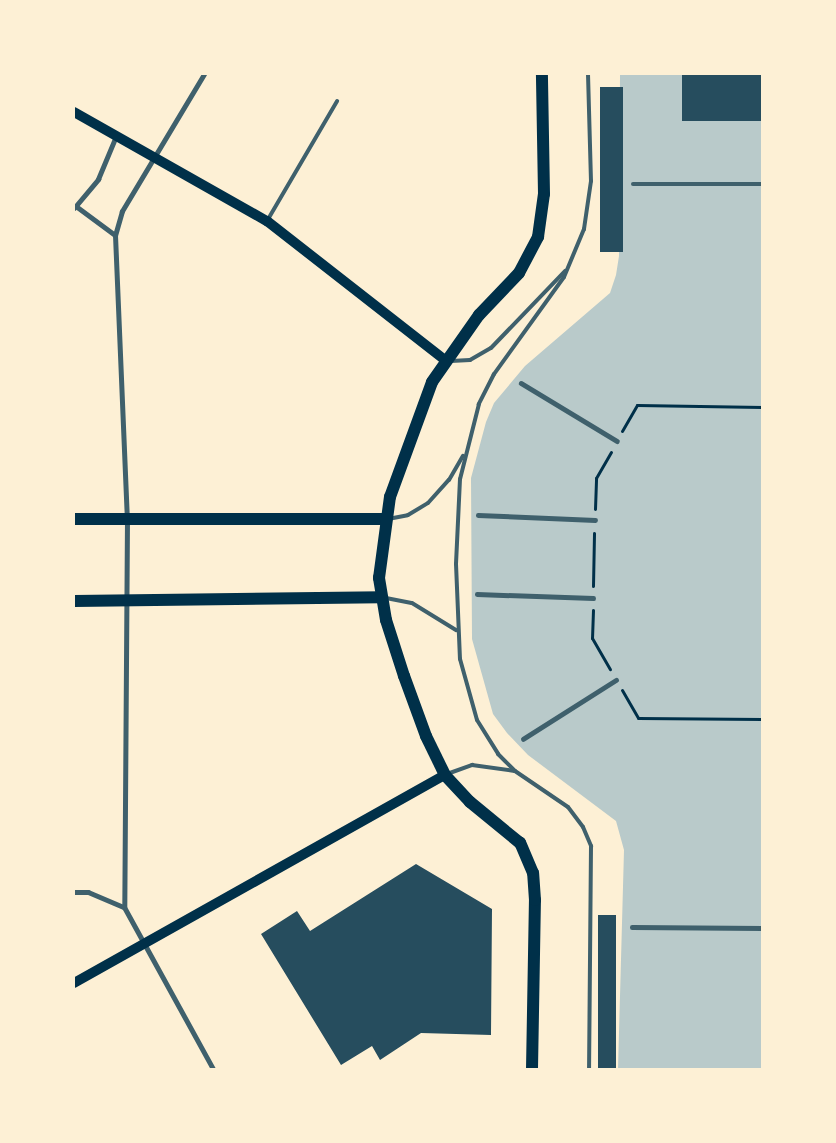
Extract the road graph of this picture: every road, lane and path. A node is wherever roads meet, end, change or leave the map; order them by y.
1 (204, 74) edge
2 (542, 74) edge
3 (588, 74) edge
4 (337, 101) dead end
5 (74, 112) edge
6 (116, 136) junction
7 (156, 158) junction
8 (633, 184) dead end
9 (762, 184) edge
10 (75, 208) edge
11 (267, 221) junction
12 (115, 235) junction
13 (570, 265) junction
14 (445, 360) junction
15 (521, 383) dead end
16 (762, 407) edge
17 (617, 441) junction
18 (465, 451) junction
19 (478, 516) dead end
20 (74, 519) edge
21 (127, 519) junction
22 (385, 519) junction
23 (595, 520) junction
24 (477, 594) dead end
25 (381, 597) junction
26 (593, 598) junction
27 (74, 601) edge
28 (126, 601) junction
29 (456, 630) junction
30 (616, 680) junction
31 (762, 719) edge
32 (523, 739) dead end
33 (515, 771) junction
34 (445, 775) junction
35 (74, 892) edge
36 (124, 907) junction
37 (632, 927) dead end
38 (762, 928) edge
39 (144, 945) junction
40 (74, 983) edge
41 (213, 1069) edge
42 (532, 1069) edge
43 (589, 1069) edge

1 - 7 street
2 - 14 main road
3 - 13 lane
4 - 11 lane
5 - 6 main road
6 - 7 main road
6 - 10 street
7 - 11 main road
7 - 12 street
8 - 9 street
10 - 12 street
11 - 14 main road
12 - 21 street
13 - 14 lane
13 - 18 lane
14 - 22 main road
15 - 17 street
16 - 17 path
17 - 23 path
18 - 22 lane
18 - 29 lane
19 - 23 street
20 - 21 main road
21 - 22 main road
21 - 28 street
22 - 25 main road
23 - 26 path
24 - 26 street
25 - 28 main road
25 - 29 lane
25 - 34 main road
26 - 30 path
27 - 28 main road
28 - 36 street
29 - 33 lane
30 - 31 path
30 - 32 street
33 - 34 lane
33 - 43 lane
34 - 39 main road
34 - 42 main road
35 - 36 street
36 - 39 street
37 - 38 street
39 - 40 main road
39 - 41 street

